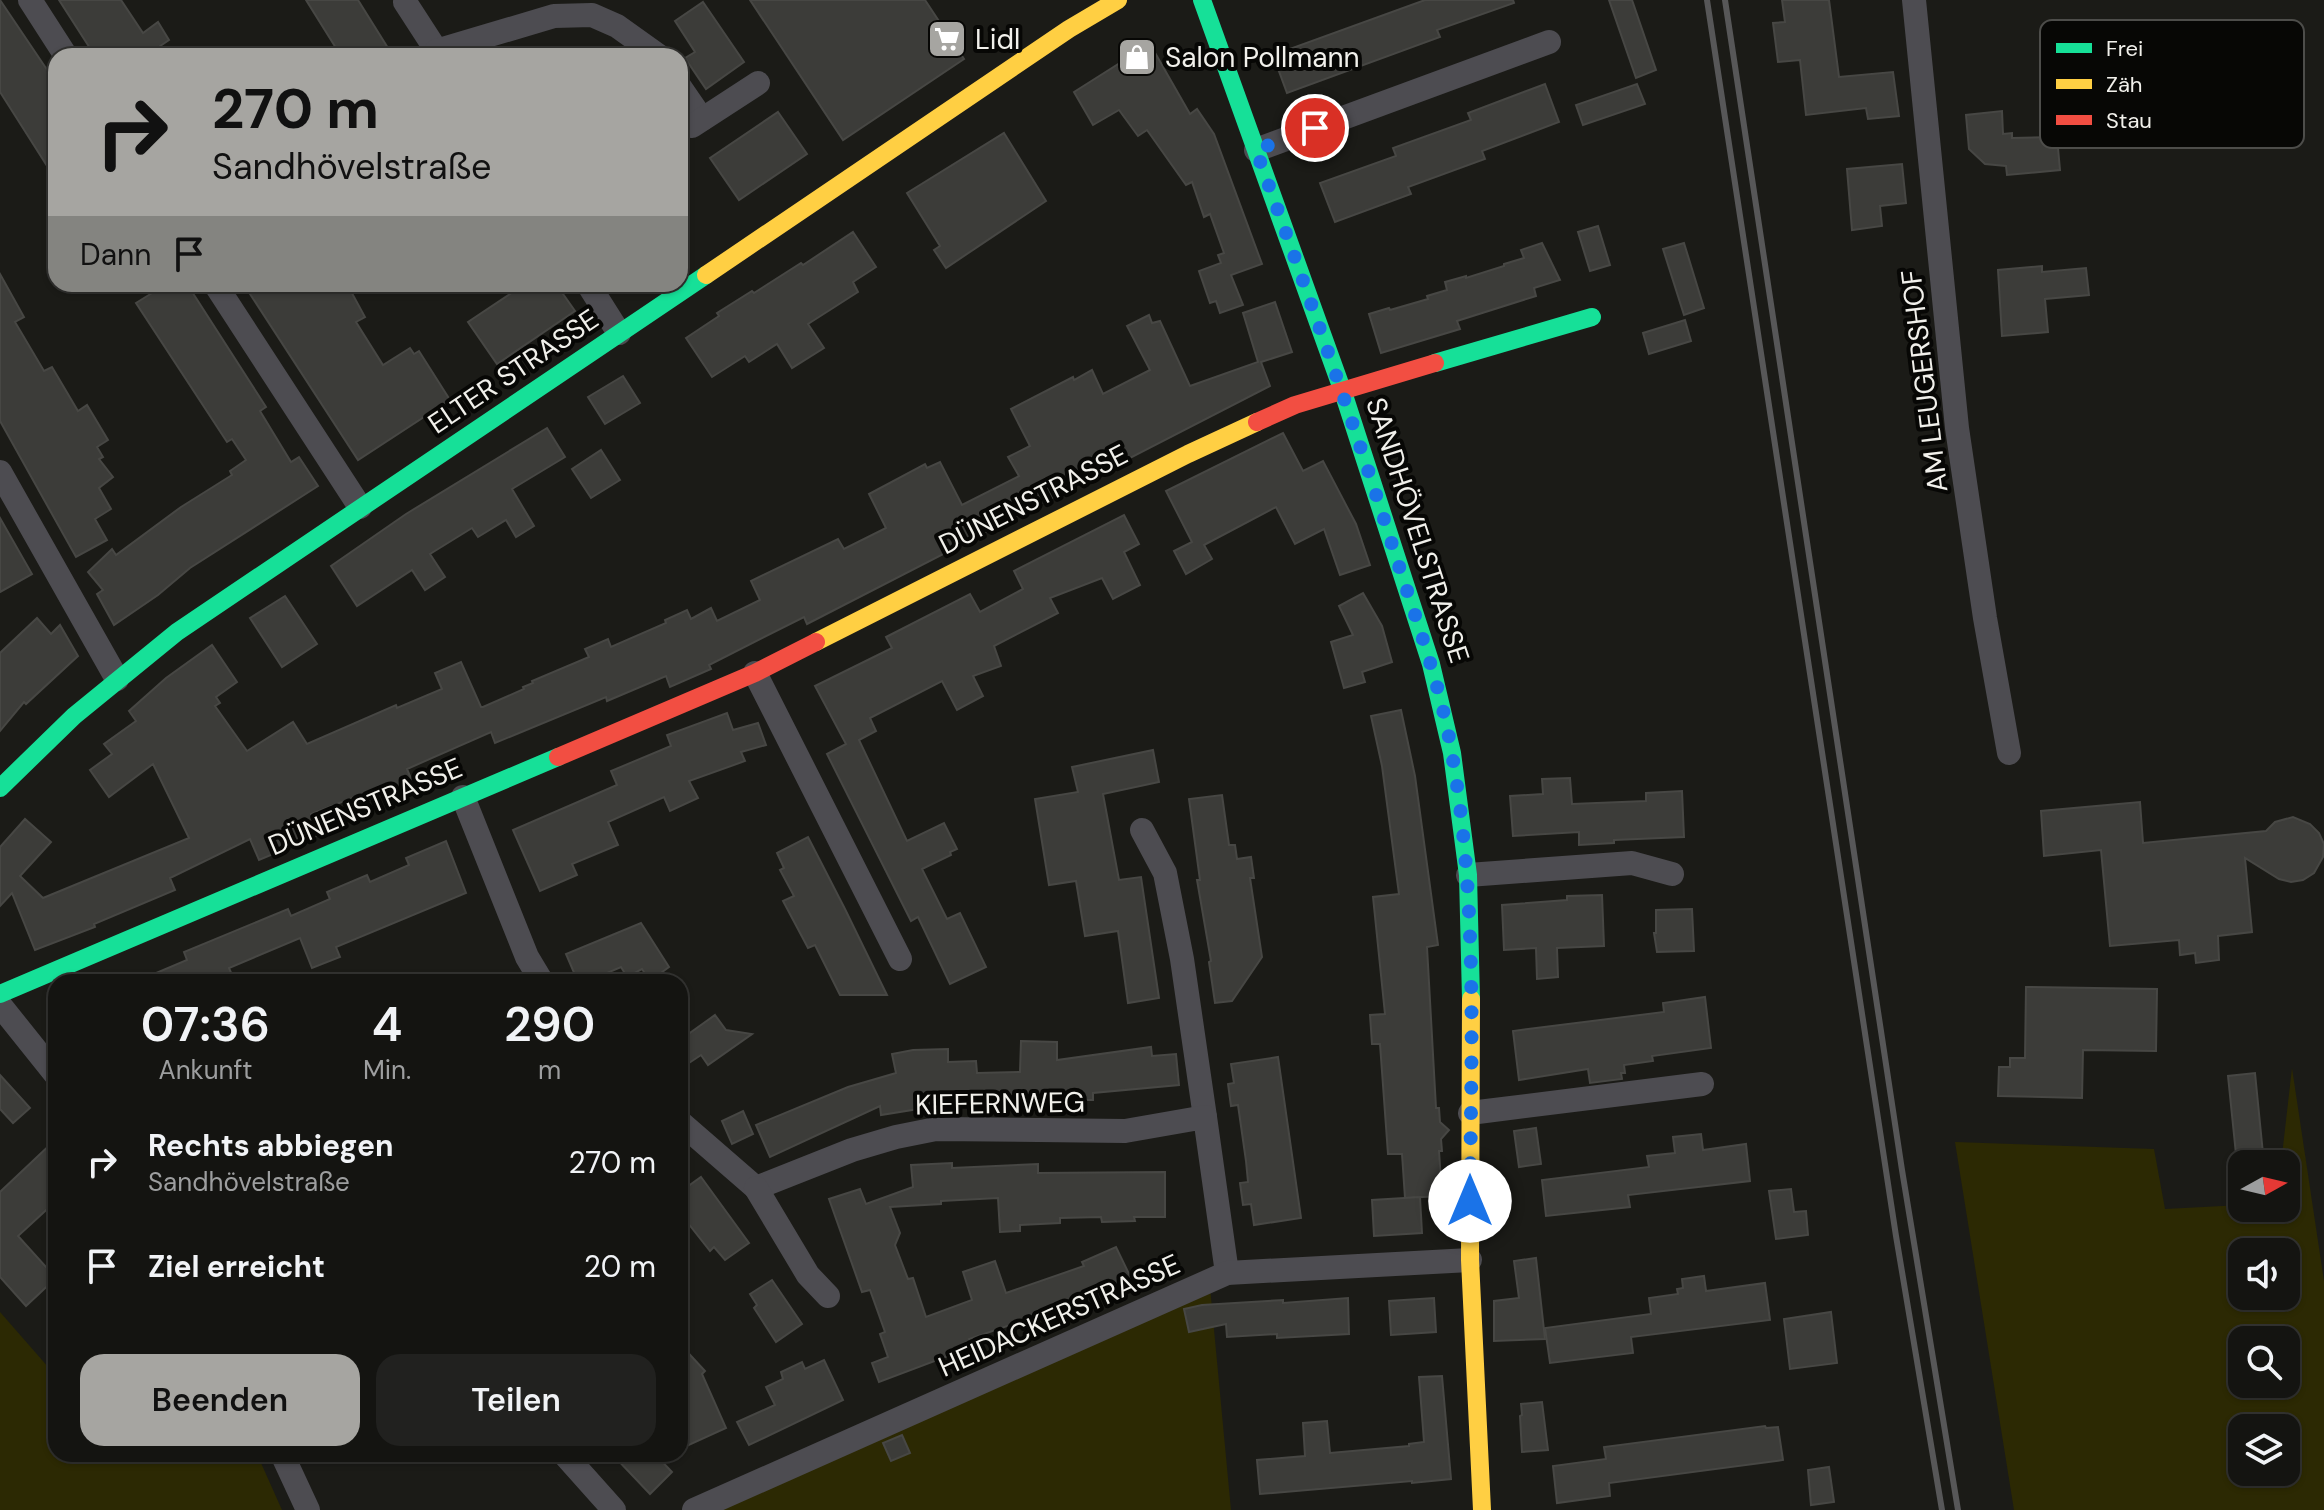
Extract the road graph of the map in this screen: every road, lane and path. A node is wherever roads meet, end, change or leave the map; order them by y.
1 (30, 0) edge
2 (1118, 0) edge
3 (1202, 0) edge
4 (1914, 0) edge
5 (405, 2) dead end
6 (1549, 42) dead end
7 (61, 48) edge
8 (435, 48) edge
9 (454, 48) edge
10 (648, 48) edge
11 (758, 83) dead end
12 (688, 104) edge
13 (1256, 150) junction
14 (688, 286) edge
15 (220, 292) edge
16 (593, 292) edge
17 (680, 292) edge
18 (1592, 317) dead end
19 (619, 333) junction
20 (1343, 392) junction
21 (0, 472) edge
22 (360, 507) junction
23 (755, 673) junction
24 (117, 679) junction
25 (2009, 753) dead end
26 (0, 788) edge
27 (463, 797) junction
28 (1142, 830) dead end
29 (1672, 874) dead end
30 (1468, 875) junction
31 (900, 959) dead end
32 (537, 974) edge
33 (0, 994) edge
34 (0, 1005) edge
35 (48, 1065) edge
36 (1702, 1084) dead end
37 (1470, 1113) junction
38 (1205, 1117) junction
39 (688, 1129) edge
40 (756, 1188) junction
41 (1470, 1260) junction
42 (1227, 1273) junction
43 (828, 1296) dead end
44 (286, 1462) edge
45 (571, 1462) edge
46 (308, 1510) edge
47 (614, 1510) edge
48 (694, 1510) edge
49 (1477, 1510) edge

1 - 7 street
2 - 14 street, ELTER STRASSE
3 - 13 street, SANDHÖVELSTRASSE
4 - 25 street, AM LEUGERSHOF
5 - 8 street
6 - 13 street
9 - 10 street
11 - 12 street
13 - 20 street, SANDHÖVELSTRASSE
15 - 22 street
16 - 19 street
17 - 19 street, ELTER STRASSE
18 - 20 street, SANDHÖVELSTRASSE
19 - 22 street, ELTER STRASSE
20 - 23 street, DÜNENSTRASSE
20 - 30 street, SANDHÖVELSTRASSE
21 - 24 street
22 - 24 street, ELTER STRASSE
23 - 27 street, DÜNENSTRASSE
23 - 31 street
24 - 26 street, ELTER STRASSE
27 - 32 street
27 - 33 street, DÜNENSTRASSE
28 - 38 street
29 - 30 street
30 - 37 street, SANDHÖVELSTRASSE
34 - 35 street
36 - 37 street
37 - 41 street, SANDHÖVELSTRASSE
38 - 40 street, KIEFERNWEG
38 - 42 street
39 - 40 street
40 - 43 street
41 - 42 street, HEIDACKERSTRASSE
41 - 49 street, SANDHÖVELSTRASSE
42 - 48 street, HEIDACKERSTRASSE
44 - 46 street
45 - 47 street

